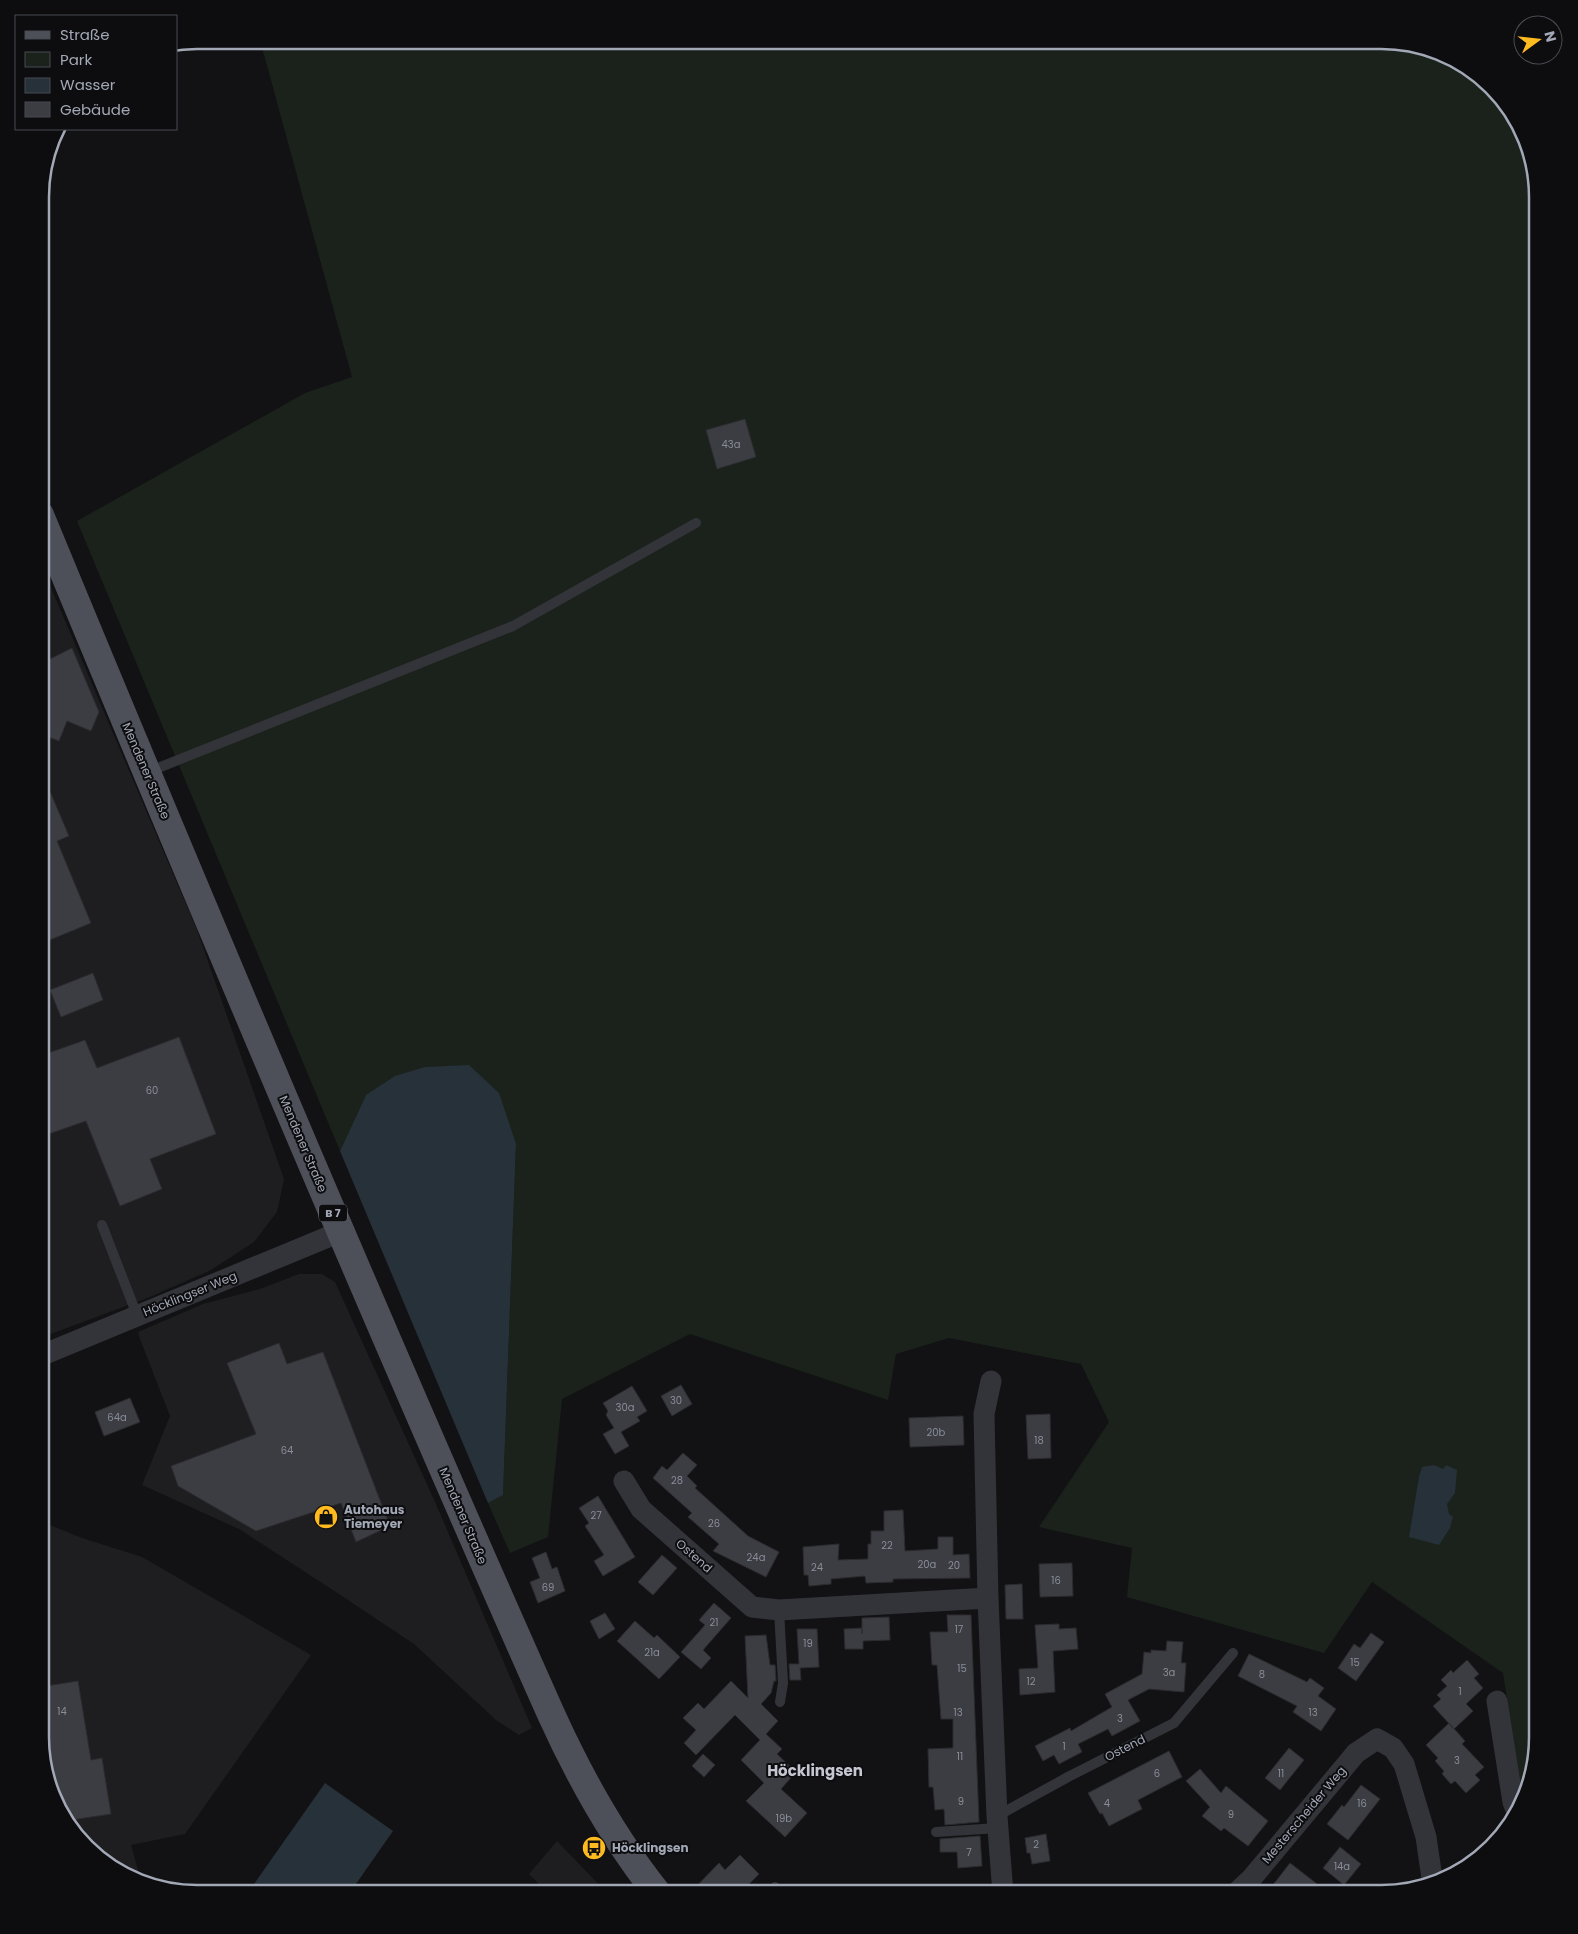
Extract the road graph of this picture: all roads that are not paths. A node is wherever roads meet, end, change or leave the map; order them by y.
1 (696, 523) dead end
2 (49, 537) edge
3 (147, 772) junction
4 (102, 1226) dead end
5 (340, 1232) junction
6 (138, 1315) junction
7 (49, 1352) edge
8 (991, 1381) dead end
9 (624, 1481) dead end
10 (988, 1598) junction
11 (779, 1610) junction
12 (1232, 1653) dead end
13 (1497, 1701) dead end
14 (780, 1702) dead end
15 (1514, 1804) edge
16 (997, 1822) junction
17 (936, 1832) dead end
18 (1432, 1876) edge
19 (651, 1885) edge
20 (1002, 1885) edge
21 (1245, 1885) edge

1 - 3 lane
2 - 3 main road, Mendener Straße / B 7
3 - 5 main road, Mendener Straße / B 7
4 - 6 lane
5 - 6 street, Höcklingser Weg
5 - 19 main road, Mendener Straße / B 7
6 - 7 street, Höcklingser Weg
8 - 10 street
9 - 11 street, Ostend
10 - 11 street, Ostend
10 - 16 street
11 - 14 lane
12 - 16 lane, Ostend
13 - 15 street
16 - 17 lane
16 - 20 street
18 - 21 street, Mesterscheider Weg

